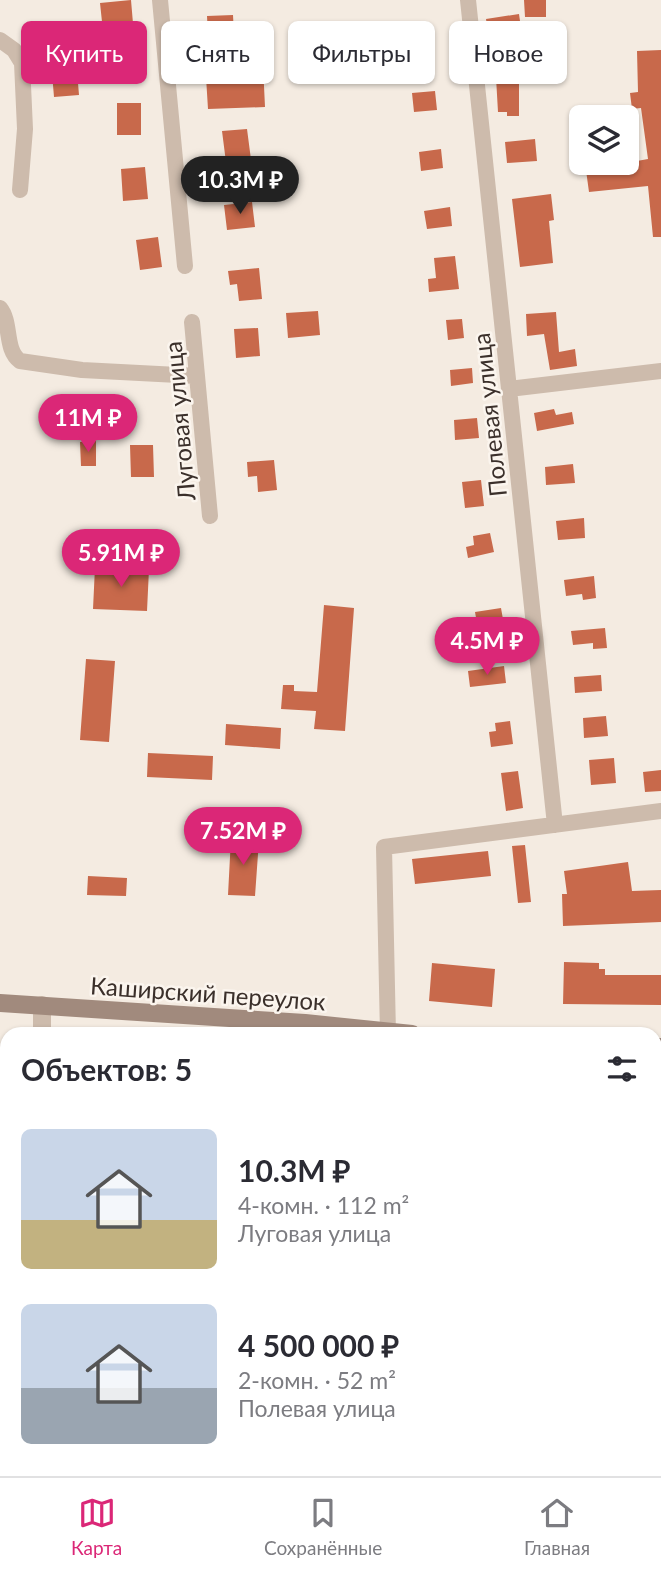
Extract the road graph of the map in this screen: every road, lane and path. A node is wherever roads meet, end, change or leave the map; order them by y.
1 (160, 0) edge
2 (468, 0) edge
3 (0, 40) edge
4 (20, 190) dead end
5 (185, 266) dead end
6 (0, 308) edge
7 (192, 323) dead end
8 (661, 370) edge
9 (197, 376) junction
10 (509, 389) junction
11 (210, 516) dead end
12 (661, 811) edge
13 (555, 825) junction
14 (0, 1003) edge
15 (42, 1005) junction
16 (42, 1027) edge
17 (335, 1027) edge
18 (388, 1027) edge

1 - 5 street
2 - 10 street, Полевая улица
3 - 4 street
6 - 9 street
7 - 9 street, Луговая улица
8 - 10 street
9 - 11 street, Луговая улица
10 - 13 street, Полевая улица
12 - 13 street
13 - 18 street
14 - 15 main road, Каширский переулок
15 - 16 street
15 - 17 main road, Каширский переулок

